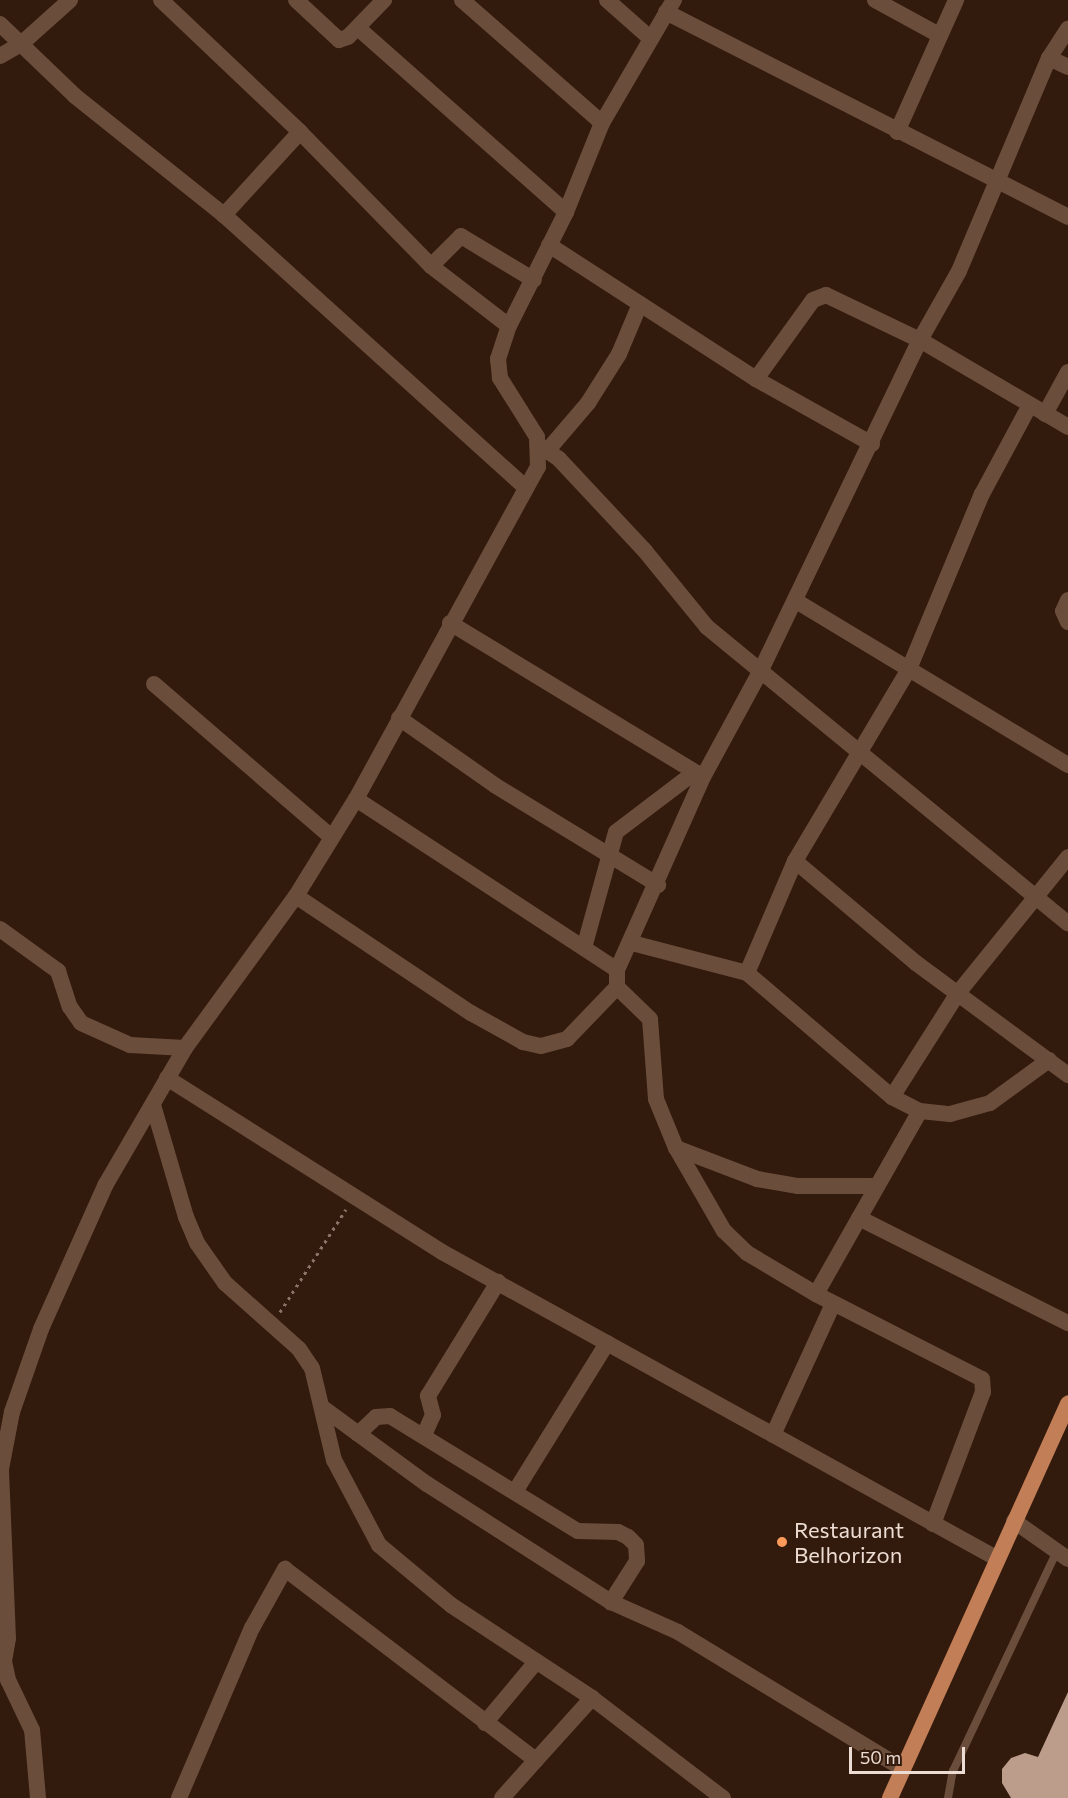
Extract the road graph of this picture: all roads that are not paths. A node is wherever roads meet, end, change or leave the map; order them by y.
1 (70, 0) edge
2 (161, 0) edge
3 (296, 0) edge
4 (384, 0) edge
5 (462, 0) edge
6 (607, 0) edge
7 (875, 0) edge
8 (956, 0) edge
9 (670, 6) edge
10 (0, 24) edge
11 (358, 28) junction
12 (1068, 29) edge
13 (937, 34) junction
14 (650, 38) junction
15 (21, 44) junction
16 (0, 56) edge
17 (1049, 58) junction
18 (1068, 67) edge
19 (602, 123) junction
20 (300, 132) junction
21 (897, 132) junction
22 (1000, 181) junction
23 (566, 212) junction
24 (224, 215) junction
25 (1068, 217) edge
26 (549, 245) junction
27 (431, 266) junction
28 (534, 279) junction
29 (640, 304) junction
30 (508, 326) junction
31 (921, 340) junction
32 (1068, 372) edge
33 (756, 379) junction
34 (1038, 409) junction
35 (1068, 427) edge
36 (872, 444) junction
37 (543, 448) junction
38 (525, 487) junction
39 (1068, 600) edge
40 (796, 601) junction
41 (1068, 622) edge
42 (450, 623) junction
43 (909, 669) junction
44 (760, 672) junction
45 (154, 684) dead end
46 (399, 718) junction
47 (858, 752) junction
48 (1068, 765) edge
49 (699, 775) junction
50 (356, 799) junction
51 (331, 837) junction
52 (607, 856) junction
53 (1068, 857) edge
54 (795, 861) junction
55 (658, 885) junction
56 (296, 896) junction
57 (1037, 898) junction
58 (1068, 924) edge
59 (0, 929) edge
60 (632, 943) junction
61 (584, 948) junction
62 (617, 969) junction
63 (747, 973) junction
64 (617, 987) junction
65 (958, 993) junction
66 (185, 1048) junction
67 (1049, 1060) junction
68 (1068, 1075) edge
69 (167, 1078) junction
70 (892, 1097) junction
71 (153, 1105) junction
72 (920, 1111) junction
73 (676, 1148) junction
74 (877, 1186) junction
75 (859, 1218) junction
76 (498, 1282) junction
77 (816, 1294) junction
78 (833, 1304) junction
79 (1068, 1323) edge
80 (607, 1343) junction
81 (1068, 1403) edge
82 (323, 1408) junction
83 (358, 1434) junction
84 (424, 1435) junction
85 (773, 1435) junction
86 (1, 1475) edge
87 (516, 1490) junction
88 (1014, 1521) junction
89 (933, 1524) junction
90 (1062, 1555) edge
91 (996, 1558) junction
92 (610, 1602) junction
93 (536, 1662) junction
94 (592, 1698) junction
95 (485, 1723) junction
96 (536, 1760) junction
97 (903, 1769) junction
98 (38, 1798) edge
99 (179, 1798) edge
100 (502, 1798) edge
101 (723, 1798) edge
102 (890, 1798) edge
103 (948, 1798) edge

1 - 15 street
2 - 20 street
3 - 11 street
4 - 11 street
5 - 19 street
6 - 14 street
7 - 13 street
8 - 13 street
9 - 14 street
9 - 21 street
10 - 15 street
11 - 23 street
12 - 17 street
13 - 21 street
14 - 19 street
15 - 16 street
15 - 24 street
17 - 18 street
17 - 22 street
19 - 23 street
20 - 24 street
20 - 27 street
21 - 22 street
22 - 25 street
22 - 31 street
23 - 26 street
24 - 38 street
26 - 28 street
26 - 29 street
27 - 28 street
27 - 30 street
28 - 30 street
29 - 33 street
29 - 37 street
30 - 37 street
31 - 33 street
31 - 34 street
31 - 36 street
32 - 34 street
33 - 36 street
34 - 35 street
34 - 43 street
36 - 40 street
37 - 38 street
37 - 44 street
38 - 42 street
39 - 41 street
40 - 43 street
40 - 44 street
42 - 46 street
42 - 49 street
43 - 47 street
43 - 48 street
44 - 47 street
44 - 49 street
45 - 51 street
46 - 50 street
46 - 52 street
47 - 54 street
47 - 57 street
49 - 52 street
49 - 55 street
50 - 51 street
50 - 61 street
51 - 56 street
52 - 55 street
52 - 61 street
53 - 57 street
54 - 63 street
54 - 65 street
55 - 60 street
56 - 64 street
56 - 66 street
57 - 58 street
57 - 65 street
59 - 66 street
60 - 62 street
60 - 63 street
61 - 62 street
62 - 64 street
63 - 70 street
64 - 73 street
65 - 67 street
65 - 70 street
66 - 69 street
67 - 68 street
67 - 72 street
69 - 71 street
69 - 76 street
70 - 72 street
71 - 82 street
71 - 86 street
72 - 74 street
73 - 74 street
73 - 77 street
74 - 75 street
75 - 77 street
75 - 79 street
76 - 80 street
76 - 84 street
77 - 78 street
78 - 85 street
78 - 89 street
80 - 85 street
80 - 87 street
81 - 88 highway
82 - 83 street
82 - 93 street
83 - 84 street
83 - 92 street
84 - 87 street
85 - 89 street
86 - 98 street
87 - 92 street
88 - 90 street
88 - 91 highway
89 - 91 street
90 - 103 lane
91 - 97 highway
92 - 97 street
93 - 94 street
93 - 95 street
94 - 96 street
94 - 101 street
95 - 96 street
95 - 99 street
96 - 100 street
97 - 102 highway

